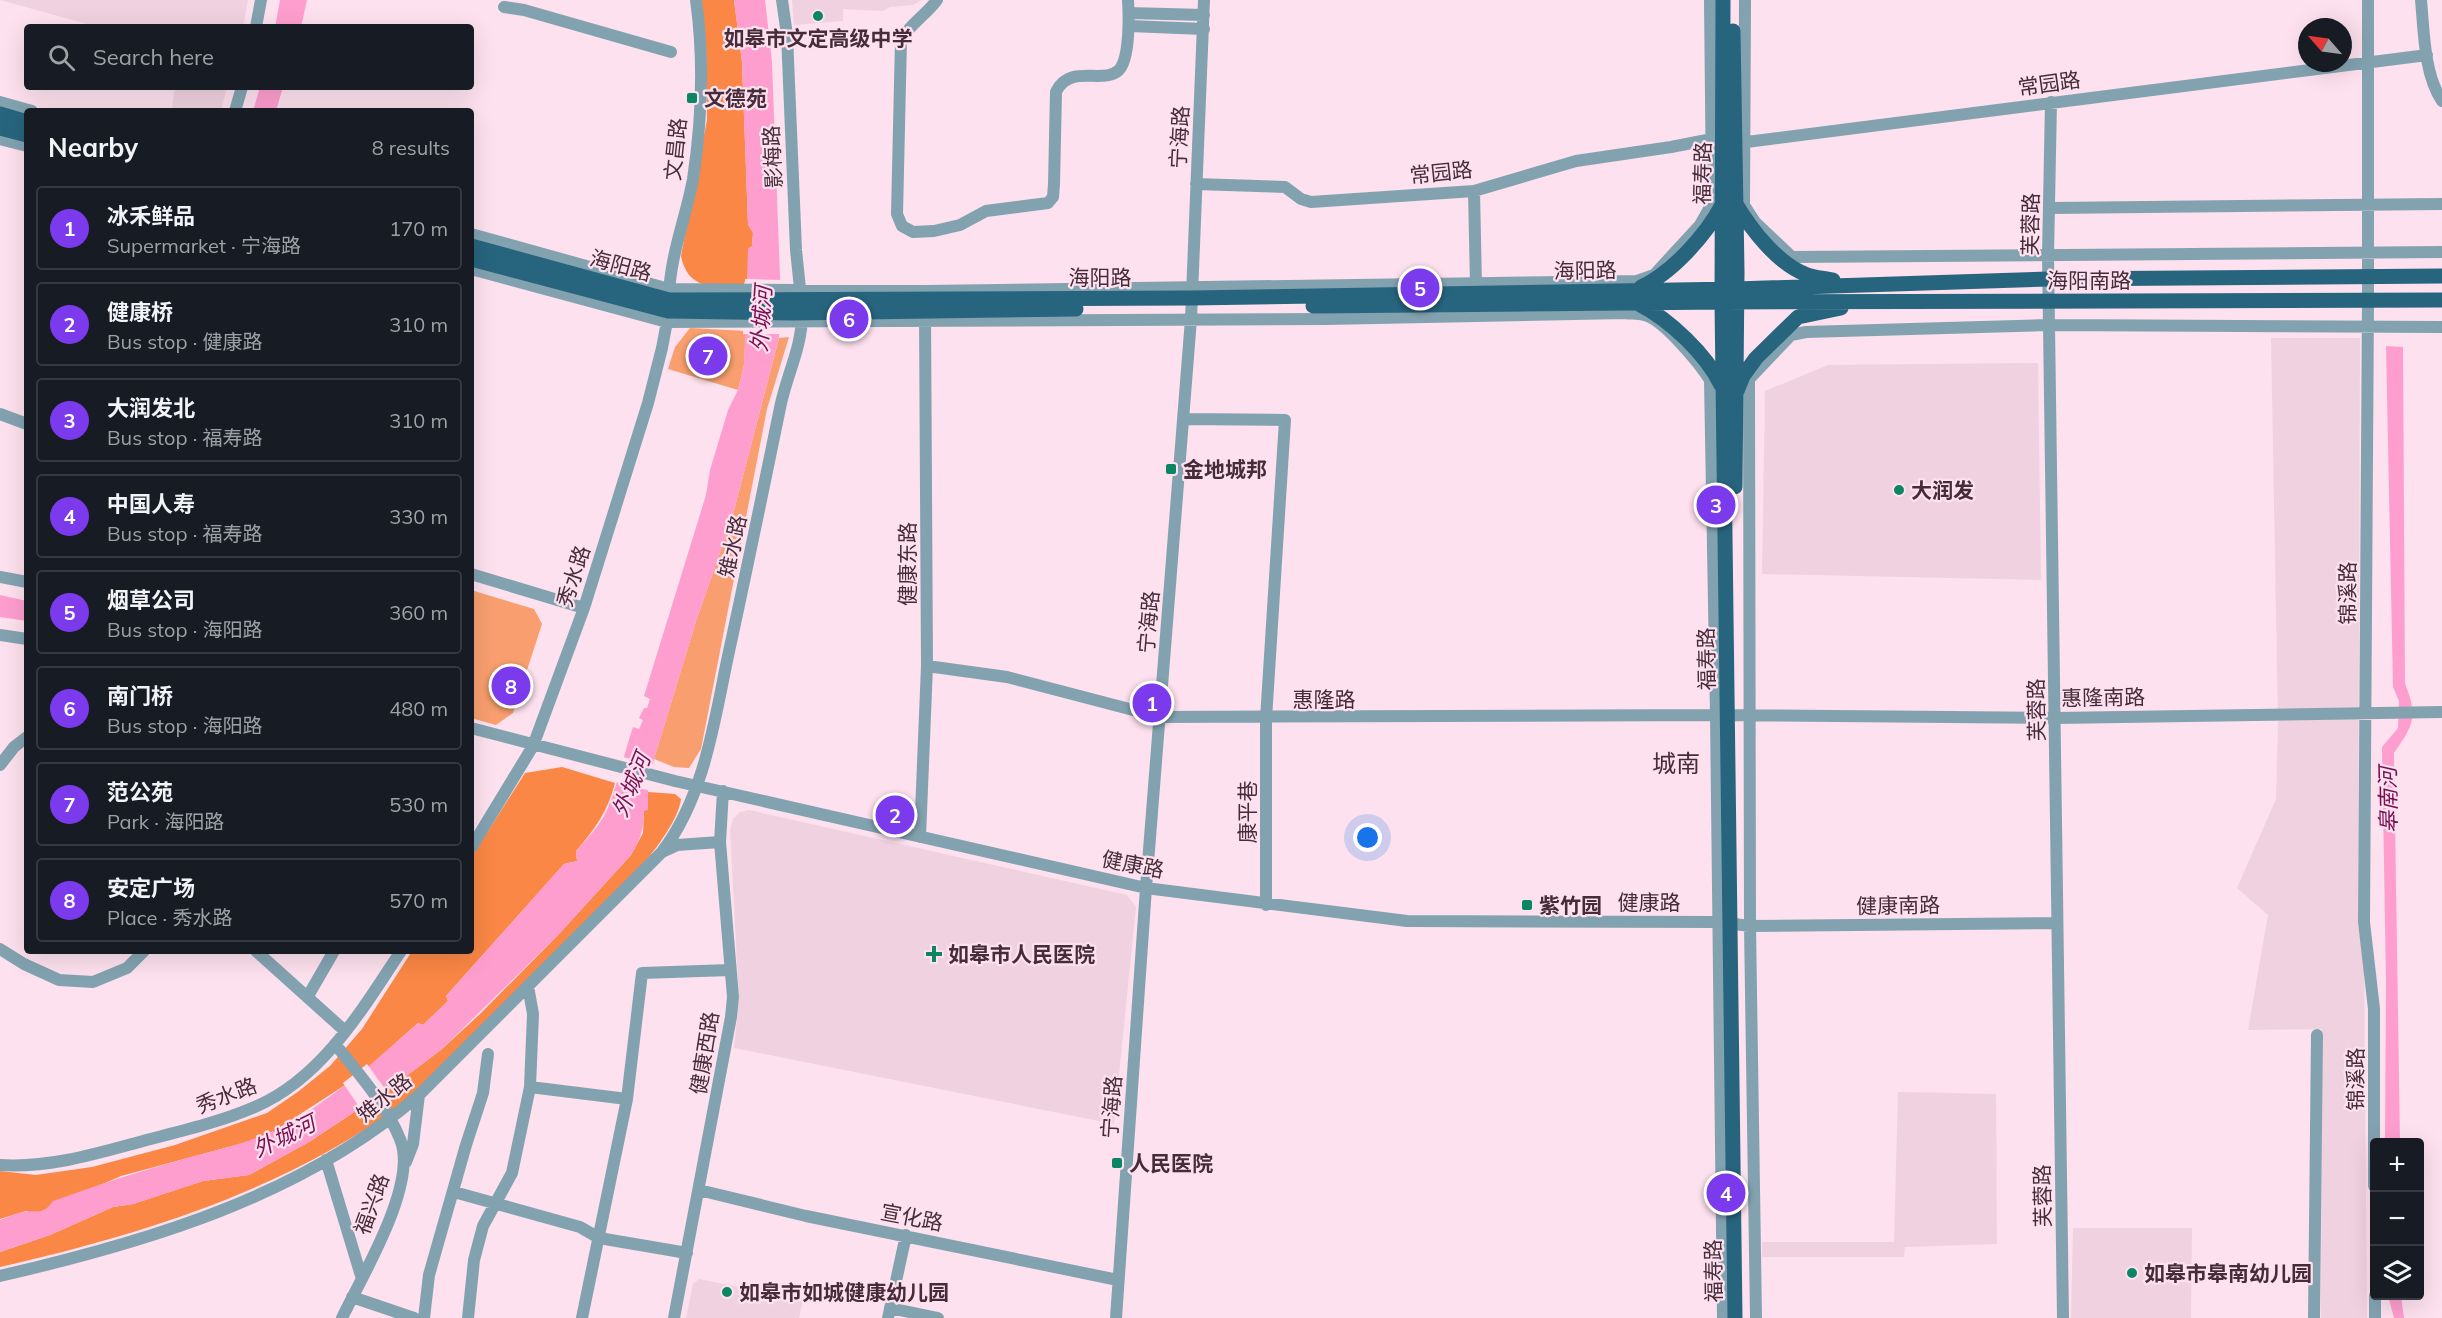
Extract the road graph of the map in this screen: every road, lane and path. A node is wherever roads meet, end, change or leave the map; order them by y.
1 (261, 0) edge
2 (696, 0) edge
3 (782, 0) edge
4 (937, 0) edge
5 (1204, 0) edge
6 (1710, 0) edge
7 (1723, 0) edge
8 (1733, 0) edge
9 (1745, 0) edge
10 (2368, 0) edge
11 (2421, 0) edge
12 (1129, 6) edge
13 (504, 7) dead end
14 (1204, 15) junction
15 (257, 24) edge
16 (1129, 26) junction
17 (1204, 29) junction
18 (671, 52) dead end
19 (2427, 55) junction
20 (2369, 63) junction
21 (241, 90) edge
22 (2442, 101) edge
23 (0, 102) edge
24 (2051, 102) junction
25 (236, 108) edge
26 (24, 109) edge
27 (0, 114) edge
28 (24, 121) edge
29 (0, 128) edge
30 (24, 134) edge
31 (0, 139) edge
32 (1729, 140) junction
33 (24, 145) edge
34 (1196, 184) junction
35 (1474, 191) junction
36 (1730, 204) junction
37 (2442, 204) edge
38 (2368, 205) junction
39 (2050, 208) junction
40 (474, 235) edge
41 (474, 247) edge
42 (2442, 252) edge
43 (2368, 253) junction
44 (2048, 255) junction
45 (474, 260) edge
46 (474, 270) edge
47 (2442, 276) edge
48 (2368, 278) junction
49 (2049, 279) junction
50 (1476, 285) junction
51 (1862, 285) junction
52 (1729, 295) junction
53 (1636, 296) junction
54 (2442, 300) edge
55 (2049, 301) junction
56 (2368, 301) junction
57 (1866, 302) junction
58 (1191, 303) junction
59 (669, 305) junction
60 (737, 306) junction
61 (797, 306) junction
62 (925, 306) junction
63 (2049, 325) junction
64 (2442, 327) edge
65 (2368, 328) junction
66 (1723, 388) junction
67 (1734, 400) junction
68 (0, 414) edge
69 (1184, 419) junction
70 (24, 423) edge
71 (474, 575) edge
72 (0, 577) edge
73 (24, 581) edge
74 (584, 608) junction
75 (0, 635) edge
76 (24, 639) edge
77 (927, 666) junction
78 (2442, 712) edge
79 (2366, 713) junction
80 (1733, 716) junction
81 (1160, 717) junction
82 (2056, 717) junction
83 (1266, 719) junction
84 (474, 729) edge
85 (24, 739) edge
86 (532, 746) junction
87 (0, 765) edge
88 (698, 786) junction
89 (723, 791) junction
90 (920, 837) junction
91 (720, 842) junction
92 (474, 843) edge
93 (662, 852) junction
94 (1146, 888) junction
95 (1266, 904) junction
96 (2056, 923) junction
97 (1735, 924) junction
98 (0, 949) edge
99 (141, 954) edge
100 (259, 954) edge
101 (332, 954) edge
102 (399, 954) edge
103 (730, 970) junction
104 (528, 986) junction
105 (308, 996) junction
106 (345, 1031) junction
107 (2317, 1035) dead end
108 (335, 1044) junction
109 (488, 1054) dead end
110 (530, 1087) junction
111 (419, 1095) junction
112 (627, 1099) junction
113 (387, 1115) junction
114 (2374, 1138) edge
115 (326, 1160) junction
116 (405, 1163) junction
117 (0, 1165) edge
118 (699, 1190) junction
119 (454, 1192) junction
120 (495, 1202) junction
121 (906, 1235) junction
122 (599, 1238) junction
123 (687, 1253) junction
124 (0, 1276) edge
125 (362, 1279) junction
126 (1118, 1280) junction
127 (352, 1297) junction
128 (2375, 1300) edge
129 (889, 1313) edge
130 (342, 1318) edge
131 (414, 1318) edge
132 (424, 1318) edge
133 (468, 1318) edge
134 (582, 1318) edge
135 (674, 1318) edge
136 (938, 1318) edge
137 (1116, 1318) edge
138 (1723, 1318) edge
139 (1735, 1318) edge
140 (1744, 1318) edge
141 (1756, 1318) edge
142 (2063, 1318) edge
143 (2314, 1318) edge
144 (2375, 1318) edge

1 - 15 street
2 - 59 street, 文昌路
3 - 61 street, 影梅路
4 - 16 street
5 - 14 street, 宁海路
6 - 32 street
7 - 32 main road, 福寿路
8 - 32 main road, 福寿路
9 - 32 street
10 - 20 street, 锦溪路
11 - 19 street
12 - 14 street
12 - 16 street
13 - 18 street
14 - 17 street, 宁海路
16 - 17 street
17 - 34 street, 宁海路
19 - 20 street, 常园路
19 - 22 street
20 - 24 street, 常园路
20 - 38 street, 锦溪路
21 - 25 street
23 - 26 street
24 - 32 street, 常园路
24 - 39 street, 芙蓉路
27 - 28 main road
29 - 30 main road
31 - 33 street
32 - 35 street, 常园路
32 - 36 main road, 福寿路
32 - 44 street
32 - 50 street
34 - 35 street, 常园路
34 - 58 street, 宁海路
35 - 50 street
36 - 51 main road
36 - 52 main road, 福寿路
36 - 53 main road
37 - 38 street
38 - 39 street
38 - 43 street, 锦溪路
39 - 44 street, 芙蓉路
40 - 59 street
41 - 59 main road, 海阳路
42 - 43 street
43 - 44 street
43 - 48 street, 锦溪路
44 - 49 street, 芙蓉路
45 - 59 main road, 海阳路
46 - 59 street
47 - 48 main road, 海阳南路
48 - 49 main road, 海阳南路
48 - 56 street, 锦溪路
49 - 51 main road, 海阳南路
49 - 55 street, 芙蓉路
50 - 58 street
51 - 52 main road, 海阳南路
52 - 53 main road, 海阳路
52 - 57 main road, 海阳南路
52 - 66 main road, 福寿路
52 - 67 main road, 福寿路
53 - 58 main road, 海阳路
53 - 66 main road
54 - 56 main road, 海阳南路
55 - 56 main road, 海阳南路
55 - 57 main road, 海阳南路
55 - 63 street, 芙蓉路
56 - 65 street, 锦溪路
57 - 67 main road
58 - 62 main road, 海阳路
58 - 62 street
58 - 69 street, 宁海路
58 - 80 street
59 - 60 main road, 海阳路
59 - 60 street
59 - 74 street, 秀水路
60 - 61 main road, 海阳路
60 - 61 street
61 - 62 main road, 海阳路
61 - 62 street
61 - 88 street, 雉水路
62 - 77 street, 健康东路
63 - 65 street
63 - 80 street
63 - 82 street, 芙蓉路
64 - 65 street
65 - 79 street, 锦溪路
66 - 80 main road, 福寿路
67 - 80 main road, 福寿路
68 - 70 street
69 - 81 street, 宁海路
69 - 83 street, 康平巷
71 - 74 street
72 - 73 street
74 - 86 street, 秀水路
75 - 76 street
77 - 81 street, 惠隆路
77 - 90 street, 健康东路
78 - 79 street, 惠隆南路
79 - 82 street, 惠隆南路
79 - 114 street, 锦溪路
80 - 82 street, 惠隆南路
80 - 83 street, 惠隆路
80 - 97 main road, 福寿路
80 - 97 street
81 - 83 street, 惠隆路
81 - 94 street, 宁海路
82 - 96 street, 芙蓉路
83 - 95 street, 康平巷
84 - 86 street, 健康路
85 - 87 street
86 - 88 street, 健康路
86 - 92 street, 秀水路
88 - 89 street, 健康路
88 - 93 street, 雉水路
89 - 90 street, 健康路
89 - 91 street, 健康西路
90 - 94 street, 健康路
91 - 93 street, 雉水路
91 - 103 street, 健康西路
93 - 104 street, 雉水路
94 - 95 street, 健康路
94 - 126 street, 宁海路
95 - 97 street, 健康路
96 - 97 street, 健康南路
96 - 142 street, 芙蓉路
97 - 138 street
97 - 139 main road, 福寿路
97 - 140 main road, 福寿路
97 - 141 street
98 - 99 street
100 - 105 street
101 - 105 street
102 - 106 street, 秀水路
103 - 112 street
103 - 118 street, 健康西路
104 - 110 street
104 - 111 street, 雉水路
105 - 106 street
106 - 108 street, 秀水路
107 - 143 street
108 - 113 street, 福兴路
108 - 117 street, 秀水路
109 - 119 street
110 - 112 street
110 - 120 street
111 - 113 street, 雉水路
111 - 116 street
112 - 122 street
113 - 115 street, 雉水路
113 - 116 street, 福兴路
115 - 124 street, 雉水路
115 - 125 street
116 - 125 street, 福兴路
118 - 121 street, 宣化路
118 - 123 street, 健康西路
119 - 120 street
119 - 132 street
120 - 122 street
120 - 133 street
121 - 126 street, 宣化路
121 - 129 street
122 - 123 street
122 - 134 street
123 - 135 street, 健康西路
125 - 127 street, 福兴路
126 - 137 street, 宁海路
127 - 130 street, 福兴路
127 - 131 street
128 - 144 street
129 - 136 street

